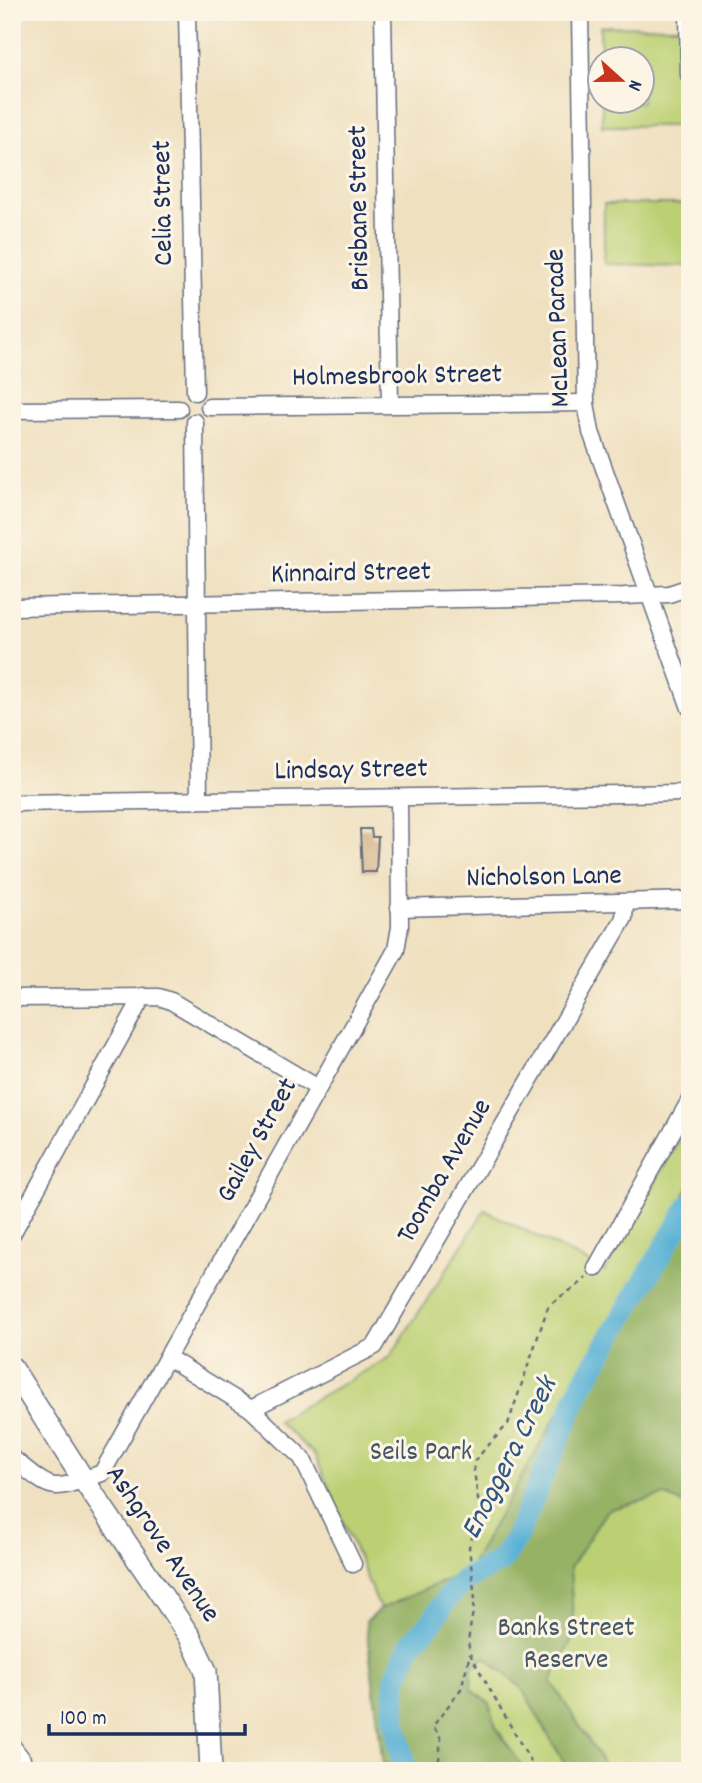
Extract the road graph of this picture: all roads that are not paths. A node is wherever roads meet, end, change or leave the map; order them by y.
1 (187, 12) edge
2 (383, 12) edge
3 (580, 12) edge
4 (688, 12) edge
5 (689, 75) edge
6 (195, 392) junction
7 (586, 403) junction
8 (390, 404) junction
9 (209, 407) junction
10 (179, 409) junction
11 (12, 410) edge
12 (195, 422) junction
13 (690, 587) edge
14 (651, 594) junction
15 (197, 604) junction
16 (12, 607) edge
17 (690, 708) edge
18 (690, 793) edge
19 (399, 798) junction
20 (199, 800) junction
21 (12, 803) edge
22 (690, 900) edge
23 (625, 903) junction
24 (399, 908) junction
25 (143, 996) junction
26 (12, 998) edge
27 (318, 1088) junction
28 (690, 1100) edge
29 (12, 1234) edge
30 (596, 1268) road end
31 (167, 1357) junction
32 (12, 1368) edge
33 (251, 1409) junction
34 (12, 1458) edge
35 (83, 1479) junction
36 (354, 1564) dead end
37 (12, 1746) edge
38 (23, 1771) edge
39 (212, 1771) edge

1 - 6 street, Celia Street
2 - 8 street, Brisbane Street
3 - 7 street, McLean Parade
4 - 5 street
6 - 9 street
6 - 10 street
7 - 8 street, Holmesbrook Street
7 - 14 street, McLean Parade
8 - 9 street, Holmesbrook Street
9 - 12 street
10 - 11 street
10 - 12 street
12 - 15 street
13 - 14 street, Kinnaird Street
14 - 15 street, Kinnaird Street
14 - 17 street, McLean Parade
15 - 16 street, Kinnaird Street
15 - 20 street
18 - 19 street, Lindsay Street
19 - 20 street, Lindsay Street
19 - 24 street, Gailey Street
20 - 21 street, Lindsay Street
22 - 23 street, Nicholson Lane
23 - 24 street, Nicholson Lane
23 - 33 street, Toomba Avenue
24 - 27 street, Gailey Street
25 - 26 street
25 - 27 street
25 - 29 street
27 - 31 street, Gailey Street
28 - 30 street
31 - 33 street
31 - 35 street, Gailey Street
32 - 35 main road, Ashgrove Avenue
33 - 36 street
34 - 35 street
35 - 39 main road, Ashgrove Avenue
37 - 38 street

